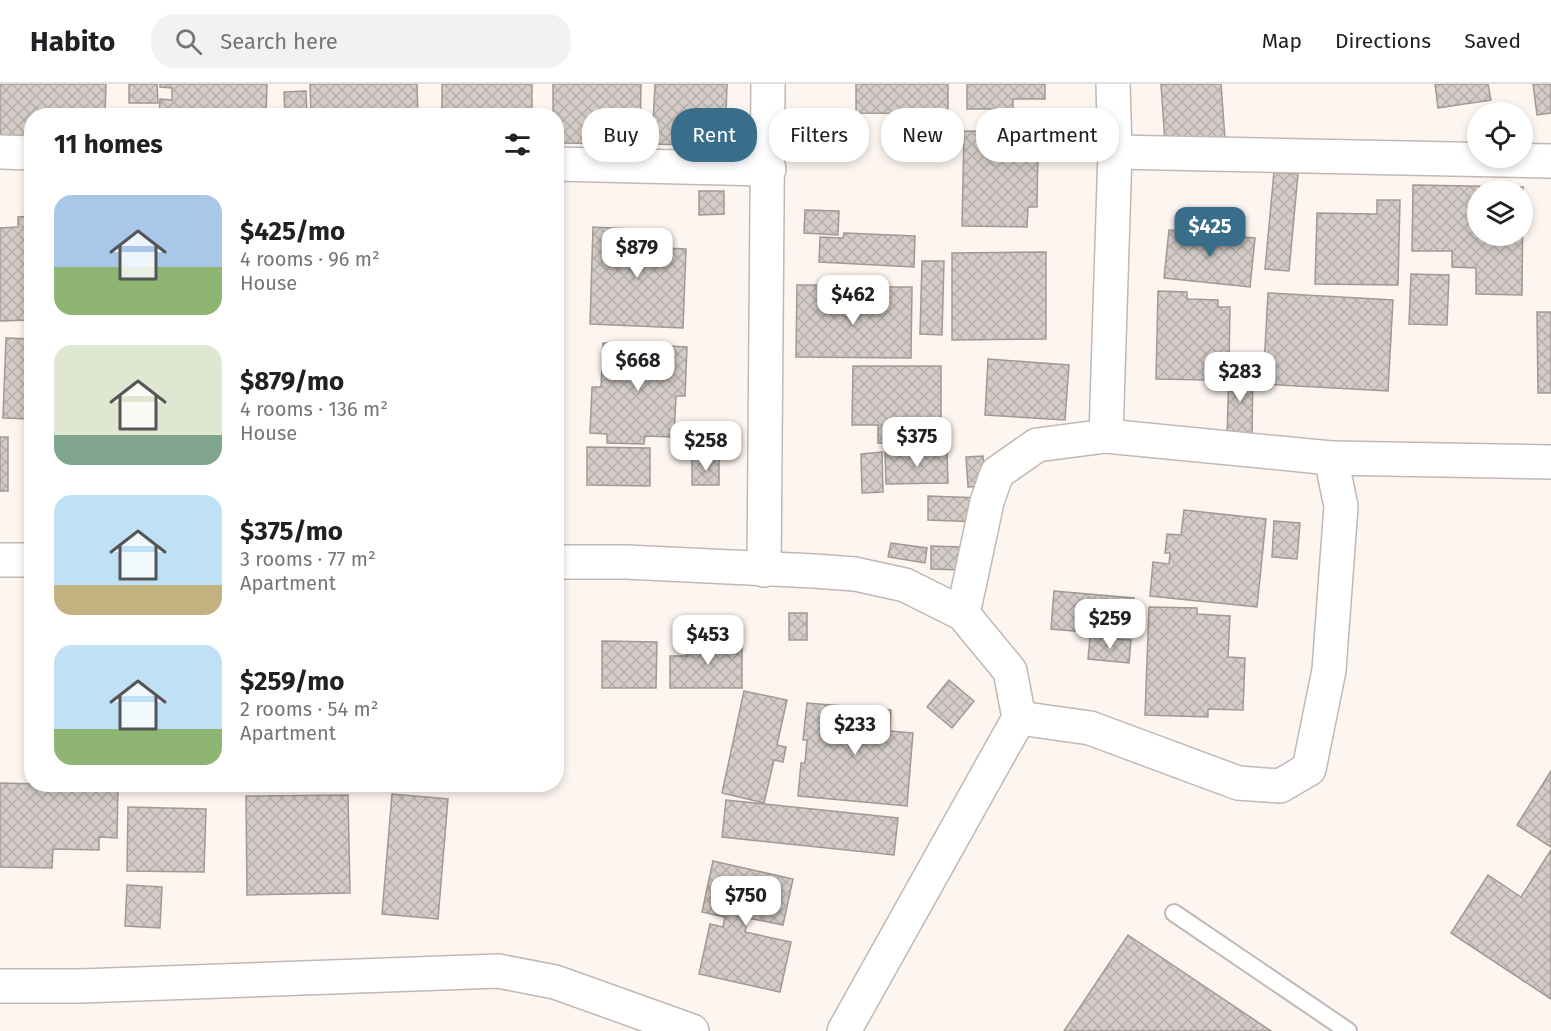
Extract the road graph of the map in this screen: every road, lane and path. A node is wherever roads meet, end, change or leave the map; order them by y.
1 (768, 84) edge
2 (1113, 84) edge
3 (1114, 108) edge
4 (0, 152) edge
5 (1119, 152) edge
6 (24, 153) edge
7 (1551, 161) edge
8 (1115, 162) edge
9 (564, 164) edge
10 (769, 169) junction
11 (1106, 436) junction
12 (1331, 458) junction
13 (1551, 462) edge
14 (0, 560) edge
15 (24, 561) edge
16 (564, 562) edge
17 (764, 570) junction
18 (963, 614) junction
19 (1019, 718) junction
20 (1174, 913) dead end
21 (0, 986) edge
22 (692, 1031) edge
23 (844, 1031) edge
24 (1348, 1031) edge

1 - 10 street
2 - 3 street
4 - 6 street
5 - 7 street
8 - 11 street
9 - 10 street
10 - 17 street
11 - 12 street
11 - 18 street
12 - 13 street
12 - 19 street
14 - 15 street
16 - 17 street
17 - 18 street
18 - 19 street
19 - 23 street
20 - 24 lane
21 - 22 street

